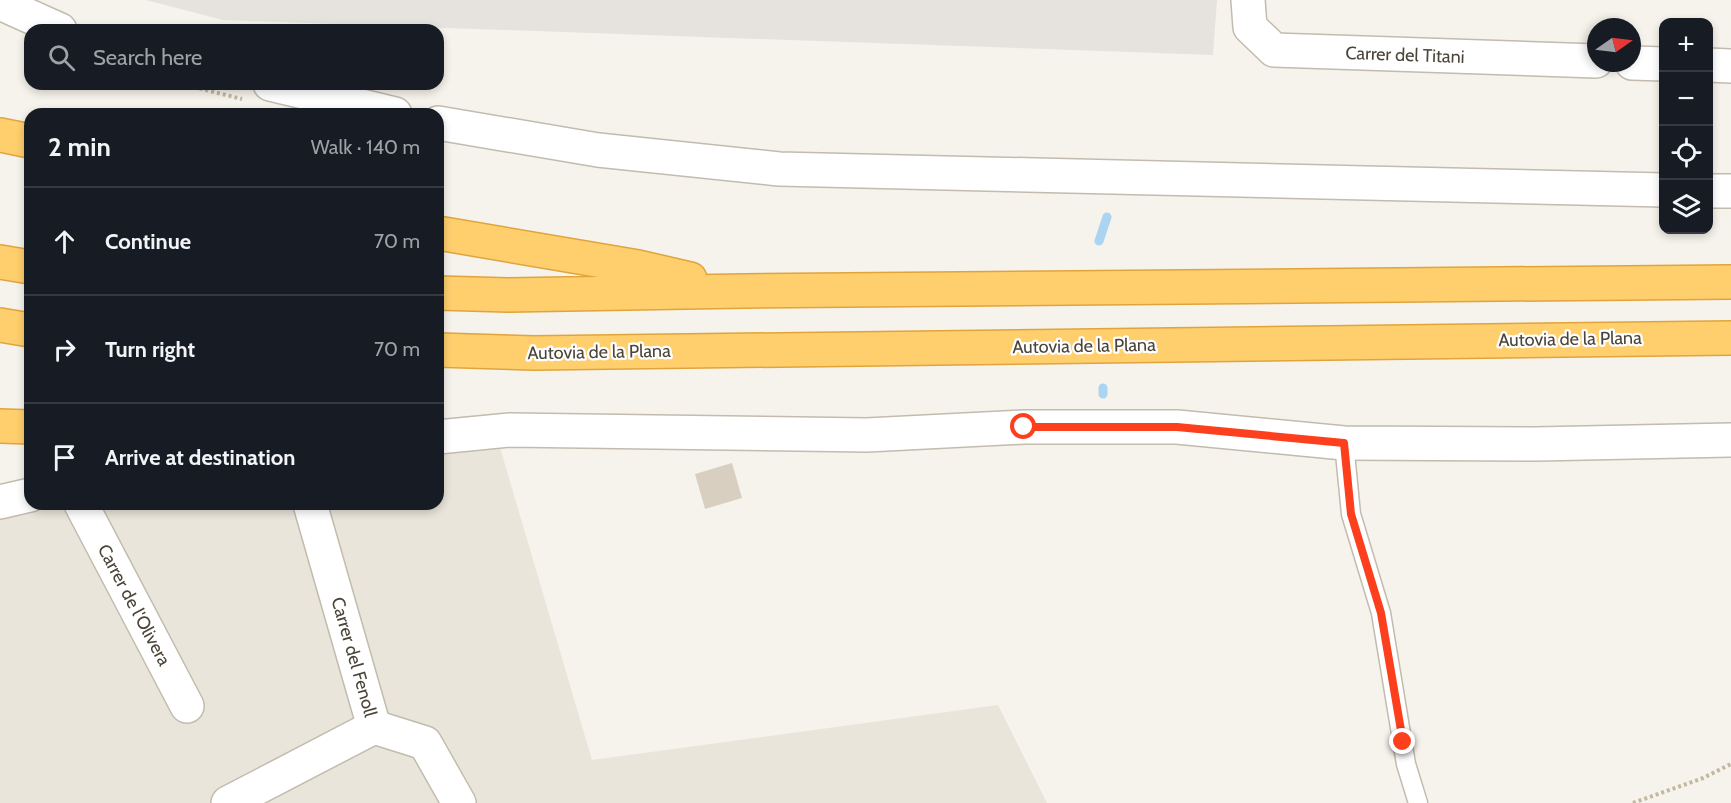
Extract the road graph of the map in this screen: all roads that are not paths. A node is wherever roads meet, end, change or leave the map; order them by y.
1 (1248, 0) edge
2 (0, 3) edge
3 (47, 24) edge
4 (1587, 61) edge
5 (1641, 63) edge
6 (1659, 64) edge
7 (1713, 65) edge
8 (1731, 66) edge
9 (295, 90) edge
10 (370, 108) edge
11 (444, 124) edge
12 (0, 135) edge
13 (24, 140) edge
14 (1659, 190) edge
15 (1713, 191) edge
16 (1731, 191) edge
17 (444, 233) edge
18 (0, 262) edge
19 (24, 266) edge
20 (1731, 282) edge
21 (745, 291) junction
22 (444, 293) edge
23 (0, 325) edge
24 (24, 329) edge
25 (1731, 338) edge
26 (444, 350) edge
27 (534, 353) junction
28 (444, 366) edge
29 (0, 426) edge
30 (24, 427) edge
31 (444, 436) edge
32 (1731, 440) edge
33 (1344, 443) junction
34 (24, 496) edge
35 (0, 502) edge
36 (84, 510) edge
37 (312, 510) edge
38 (187, 706) dead end
39 (374, 727) junction
40 (228, 803) edge
41 (459, 803) edge
42 (1418, 803) edge

1 - 4 street, Carrer del Titani
2 - 3 street
5 - 6 street
7 - 8 street
9 - 10 street
11 - 14 street
12 - 13 highway
15 - 16 street
17 - 21 highway
18 - 19 highway
20 - 21 highway
21 - 22 highway
23 - 24 highway
25 - 27 highway, Autovia de la Plana
26 - 27 highway, Autovia de la Plana
27 - 28 highway
29 - 30 highway
31 - 33 street
32 - 33 street
33 - 42 lane
34 - 35 street
36 - 38 street, Carrer de l'Olivera
37 - 39 street, Carrer del Fenoll
39 - 40 street
39 - 41 street, Carrer del Fenoll

